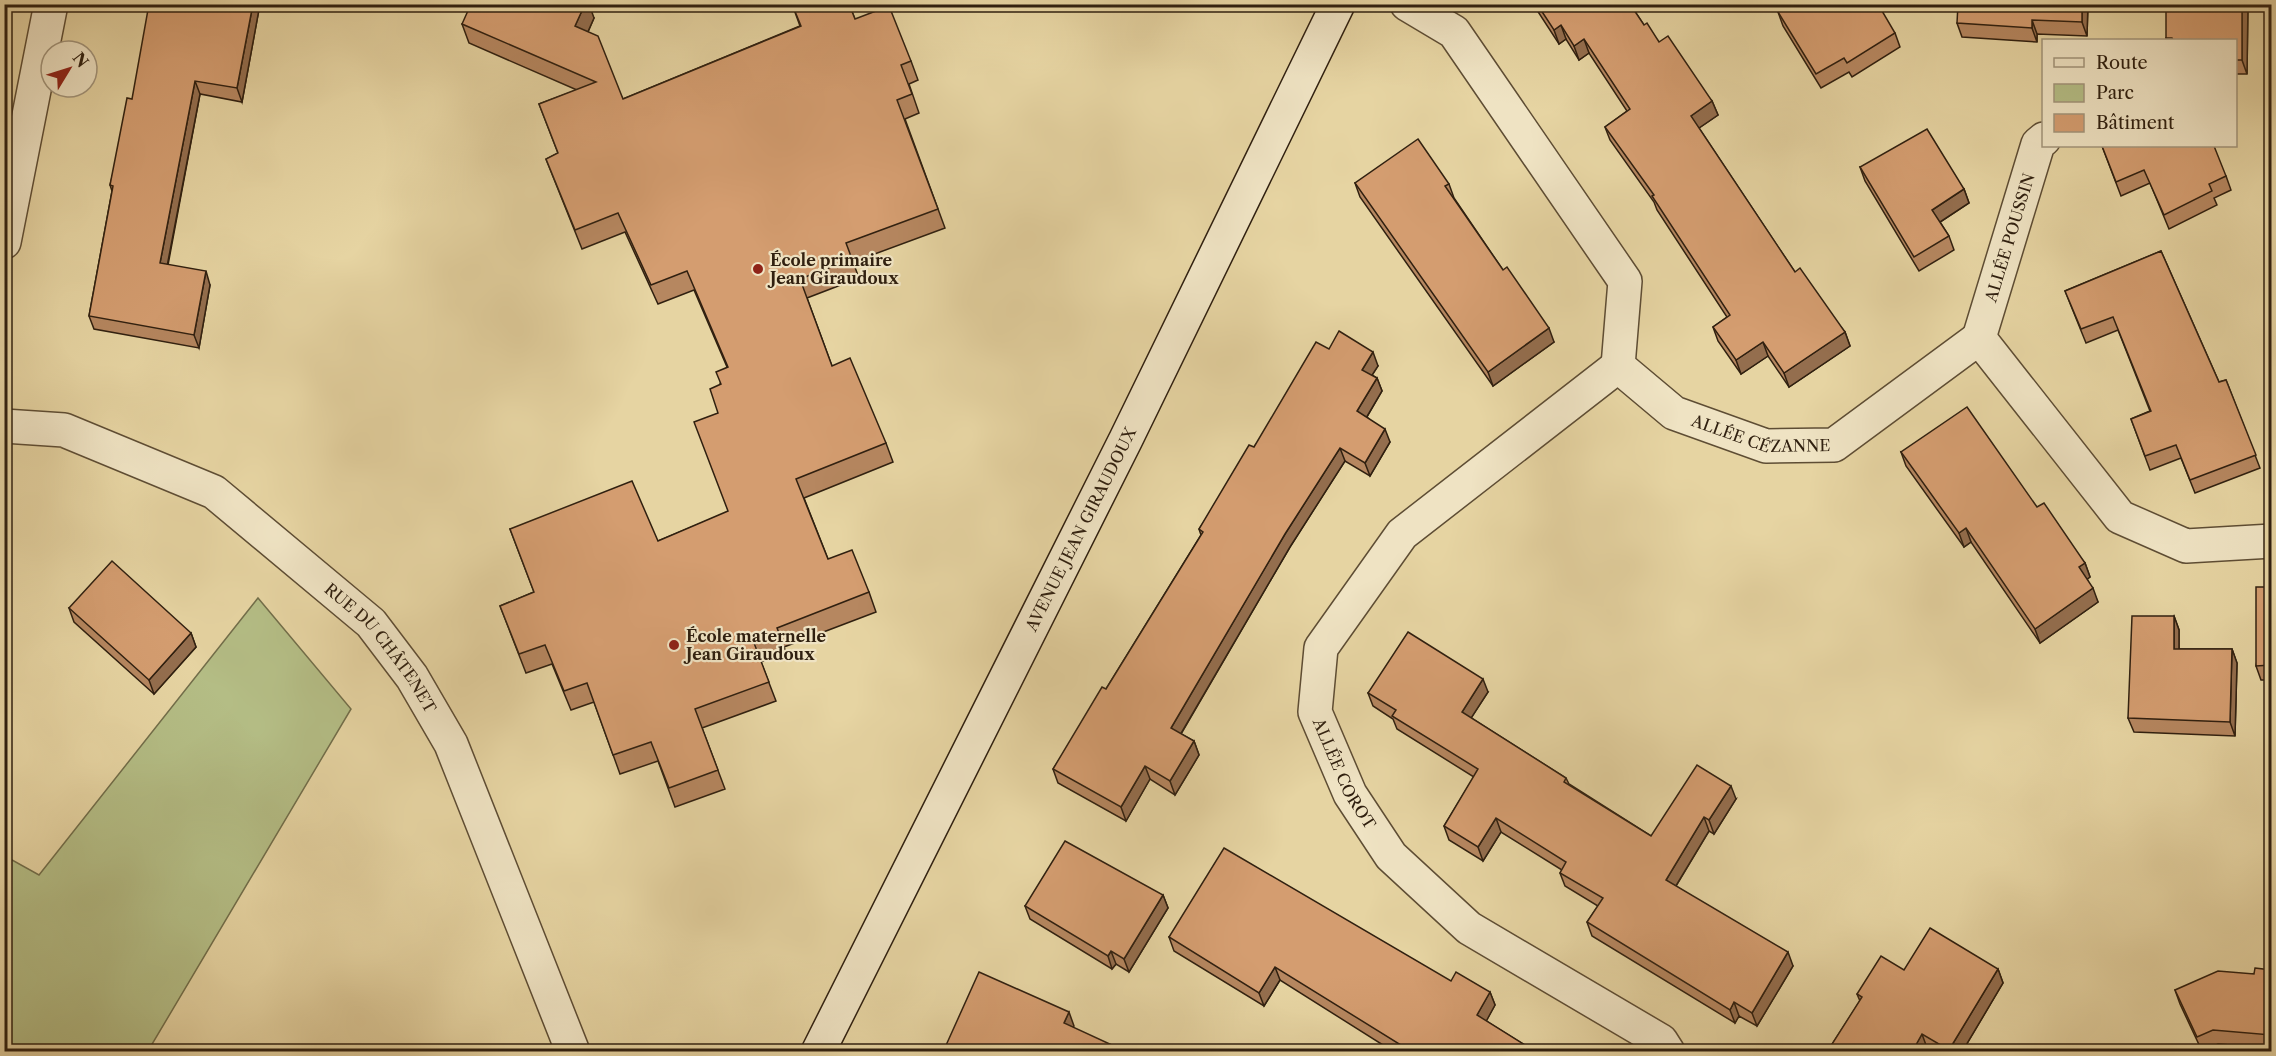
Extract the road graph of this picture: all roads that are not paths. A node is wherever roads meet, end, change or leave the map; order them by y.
1 (51, 4) edge
2 (1338, 4) edge
3 (1407, 4) edge
4 (2042, 140) edge
5 (4, 242) edge
6 (1979, 338) junction
7 (1618, 366) junction
8 (4, 426) edge
9 (2271, 541) edge
10 (573, 1052) edge
11 (818, 1052) edge
12 (1668, 1052) edge

1 - 5 street
2 - 11 street, AVENUE JEAN GIRAUDOUX
3 - 7 street
4 - 6 street, ALLÉE POUSSIN
6 - 7 street, ALLÉE CÉZANNE
6 - 9 street
7 - 12 street, ALLÉE COROT
8 - 10 street, RUE DU CHÂTENET

